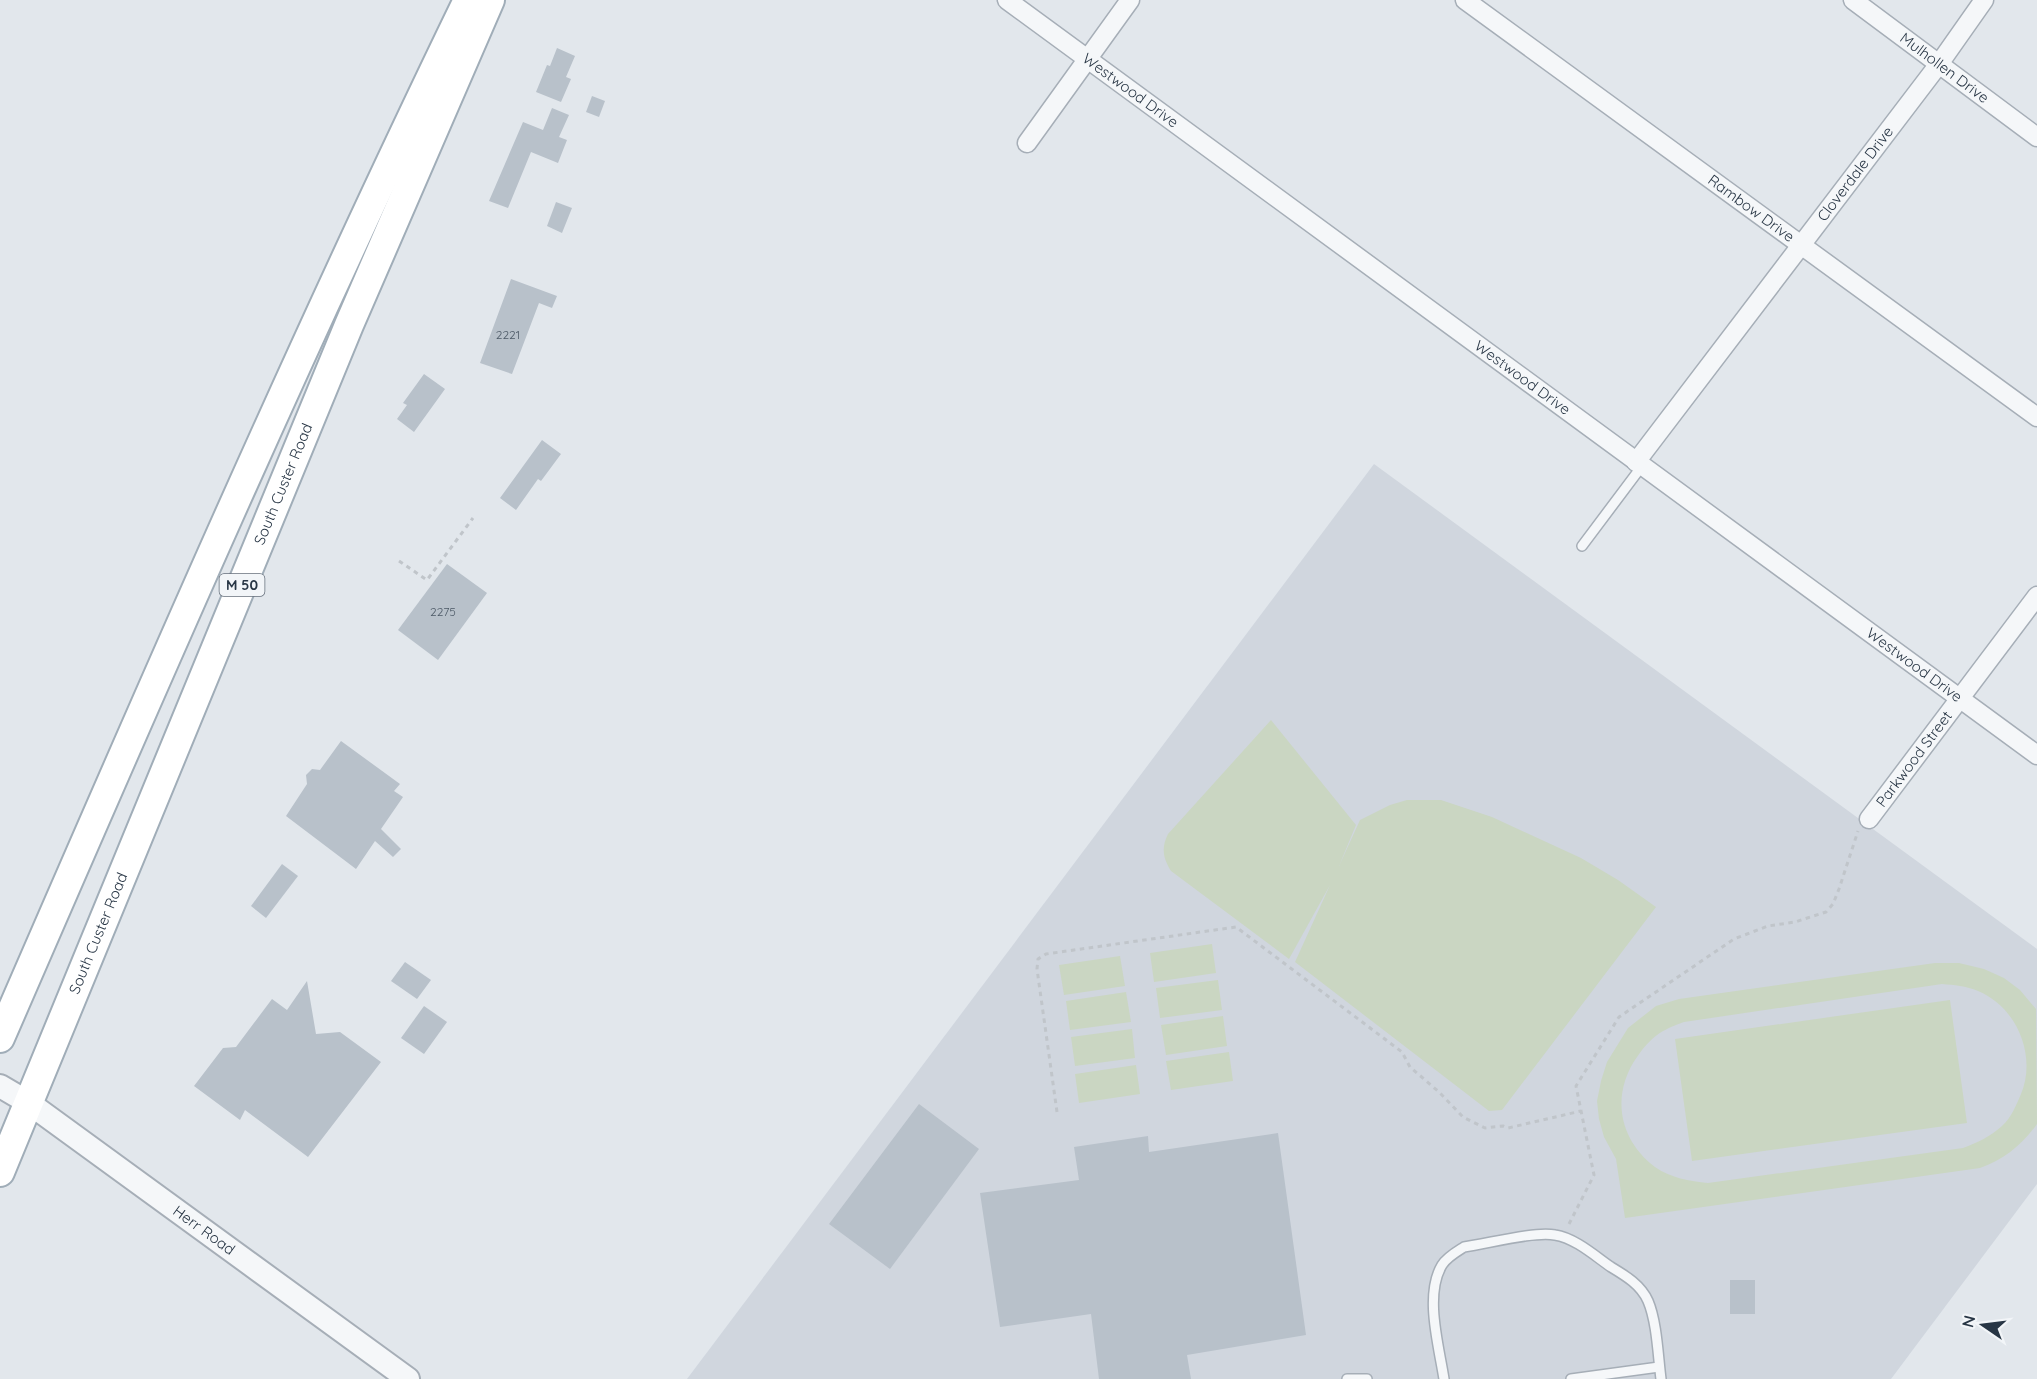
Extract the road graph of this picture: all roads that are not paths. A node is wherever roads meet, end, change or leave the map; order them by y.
1 (468, 0) edge
2 (490, 0) edge
3 (1007, 0) edge
4 (1130, 0) edge
5 (1465, 0) edge
6 (1853, 0) edge
7 (1984, 0) edge
8 (1088, 58) junction
9 (1940, 64) junction
10 (2037, 137) edge
11 (1027, 143) dead end
12 (1800, 245) junction
13 (2037, 417) edge
14 (1639, 464) junction
15 (1582, 546) dead end
16 (2037, 596) edge
17 (1960, 698) junction
18 (2037, 755) edge
19 (1864, 823) road end
20 (0, 1038) edge
21 (0, 1086) edge
22 (29, 1103) junction
23 (0, 1172) edge
24 (1659, 1367) junction
25 (408, 1379) edge
26 (1347, 1379) edge
27 (1367, 1379) edge
28 (1444, 1379) edge
29 (1572, 1379) edge
30 (1661, 1379) edge

1 - 20 main road, M 50
2 - 22 main road, South Custer Road / M 50
3 - 8 street, Westwood Drive
4 - 8 street
5 - 12 street, Rambow Drive
6 - 9 street, Mulhollen Drive
7 - 9 street, Cloverdale Drive
8 - 11 street
8 - 14 street, Westwood Drive
9 - 10 street, Mulhollen Drive
9 - 12 street, Cloverdale Drive
12 - 13 street, Rambow Drive
12 - 14 street, Cloverdale Drive
14 - 15 lane
14 - 17 street, Westwood Drive
16 - 17 street, Parkwood Street
17 - 18 street, Westwood Drive
17 - 19 street, Parkwood Street
21 - 22 street, Herr Road
22 - 23 main road, South Custer Road / M 50
22 - 25 street, Herr Road
24 - 28 lane
24 - 29 lane
24 - 30 lane
26 - 27 lane

